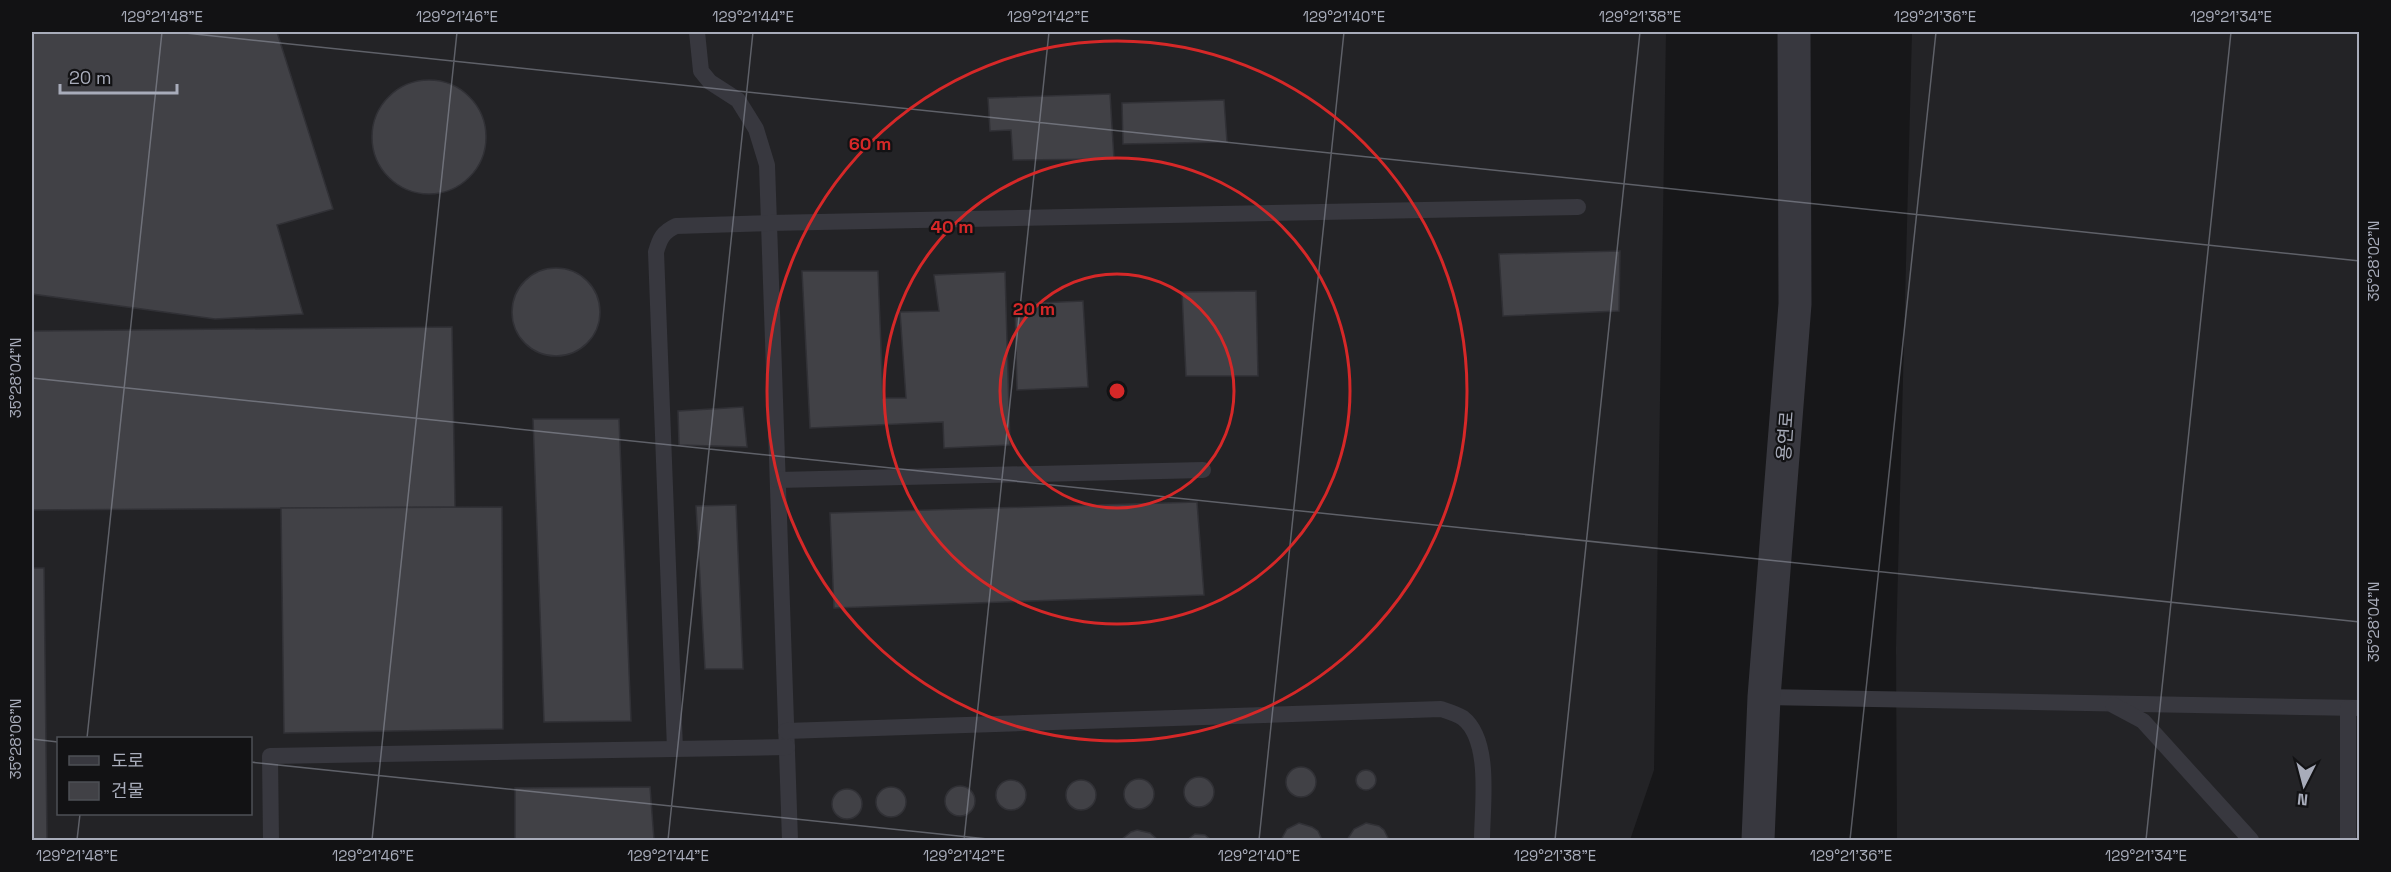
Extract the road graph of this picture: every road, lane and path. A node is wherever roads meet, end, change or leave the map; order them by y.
1 (697, 32) edge
2 (1794, 32) edge
3 (1578, 207) dead end
4 (769, 223) junction
5 (1203, 470) dead end
6 (778, 480) junction
7 (1764, 697) junction
8 (2110, 704) junction
9 (2354, 708) edge
10 (787, 739) junction
11 (675, 749) junction
12 (271, 840) edge
13 (790, 840) edge
14 (1482, 840) edge
15 (1758, 840) edge
16 (2251, 840) edge
17 (2348, 840) edge

1 - 4 lane
2 - 7 street, 용연로
3 - 4 lane
4 - 6 lane
4 - 11 lane
5 - 6 lane
6 - 10 lane
7 - 8 lane
7 - 15 street, 용연로
8 - 9 lane
8 - 16 lane
9 - 17 lane
10 - 11 lane
10 - 13 lane
10 - 14 lane
11 - 12 lane

